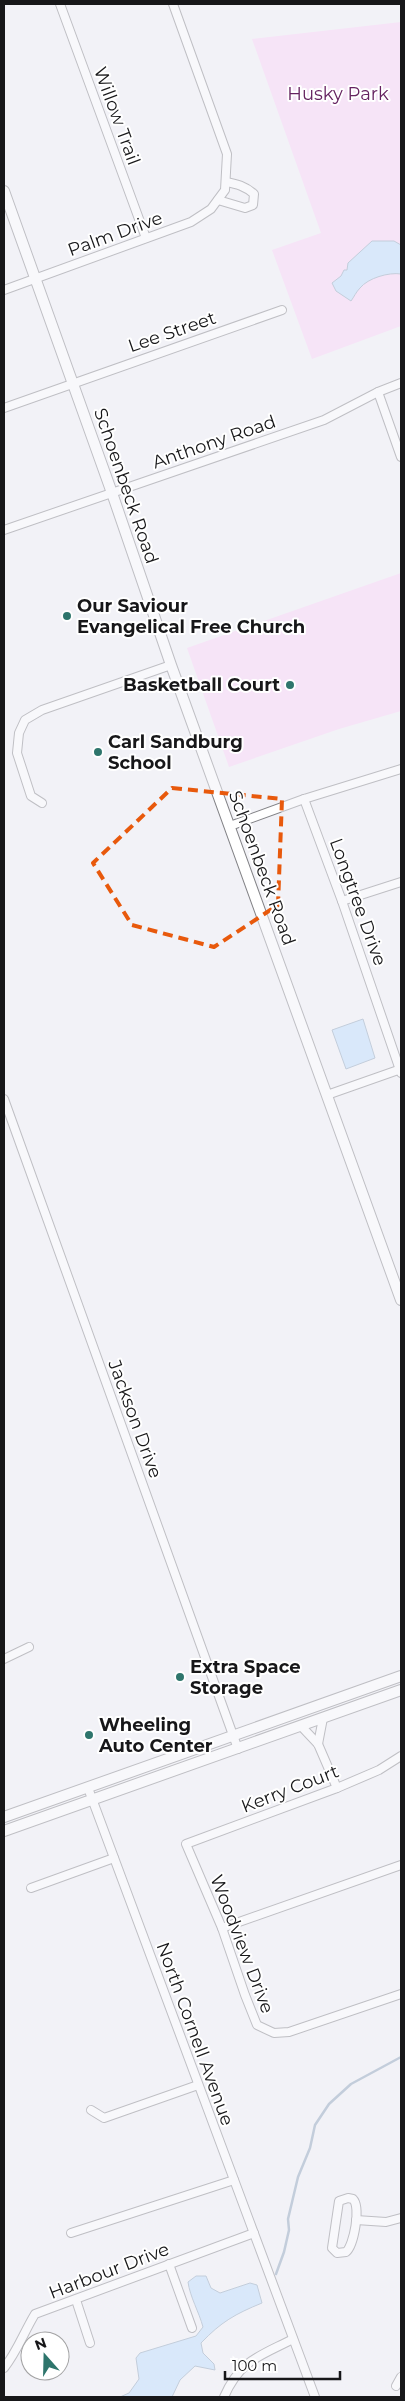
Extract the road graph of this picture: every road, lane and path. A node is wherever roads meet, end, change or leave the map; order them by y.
1 (60, 4) edge
2 (173, 4) edge
3 (225, 186) junction
4 (4, 191) edge
5 (218, 200) junction
6 (146, 238) junction
7 (36, 278) junction
8 (4, 290) edge
9 (282, 310) dead end
10 (73, 383) junction
11 (401, 383) edge
12 (378, 392) junction
13 (4, 408) edge
14 (401, 457) edge
15 (112, 493) junction
16 (4, 530) edge
17 (172, 665) junction
18 (401, 769) edge
19 (304, 799) junction
20 (42, 803) dead end
21 (230, 826) junction
22 (401, 882) edge
23 (342, 901) junction
24 (401, 1070) edge
25 (326, 1095) junction
26 (4, 1099) edge
27 (401, 1300) edge
28 (30, 1647) dead end
29 (4, 1659) edge
30 (401, 1676) edge
31 (401, 1690) edge
32 (323, 1718) junction
33 (300, 1726) junction
34 (233, 1736) junction
35 (318, 1744) junction
36 (238, 1749) junction
37 (401, 1756) edge
38 (88, 1788) junction
39 (337, 1788) junction
40 (92, 1800) junction
41 (4, 1817) edge
42 (4, 1831) edge
43 (186, 1844) joint
44 (114, 1858) junction
45 (401, 1865) edge
46 (30, 1888) dead end
47 (222, 1928) junction
48 (401, 1994) edge
49 (198, 2085) junction
50 (91, 2110) dead end
51 (234, 2180) junction
52 (401, 2218) edge
53 (356, 2220) junction
54 (71, 2233) dead end
55 (254, 2233) junction
56 (169, 2264) junction
57 (76, 2300) junction
58 (192, 2328) dead end
59 (294, 2339) junction
60 (90, 2343) dead end
61 (4, 2368) edge
62 (401, 2377) edge
63 (396, 2386) dead end
64 (224, 2397) edge
65 (315, 2397) edge

1 - 6 street, Willow Trail
2 - 3 street
3 - 5 street, Palm Drive
3 - 5 street
4 - 7 main road, Schoenbeck Road
5 - 6 street, Palm Drive
6 - 7 street, Palm Drive
7 - 8 street, Palm Drive
7 - 10 main road, Schoenbeck Road
9 - 10 street, Lee Street
10 - 13 street, Lee Street
10 - 15 main road, Schoenbeck Road
11 - 12 street, Anthony Road
12 - 14 street
12 - 15 street, Anthony Road
15 - 16 street, Anthony Road
15 - 17 main road, Schoenbeck Road
17 - 20 street
17 - 21 main road, Schoenbeck Road
18 - 19 street
19 - 21 street
19 - 23 street, Longtree Drive
21 - 25 main road, Schoenbeck Road
22 - 23 street
23 - 24 street, Longtree Drive
24 - 25 street
25 - 27 main road, Schoenbeck Road
26 - 34 street, Jackson Drive
28 - 29 street
30 - 34 main road
31 - 32 main road
32 - 33 main road
32 - 35 street
33 - 35 street
33 - 36 main road
34 - 36 street, Jackson Drive
34 - 38 main road
35 - 39 street
36 - 40 main road
37 - 39 street, Kerry Court
38 - 40 street, North Cornell Avenue
38 - 41 main road
39 - 43 street, Kerry Court
40 - 42 main road
40 - 44 street, North Cornell Avenue
43 - 47 street, Woodview Drive
44 - 46 street
44 - 49 street, North Cornell Avenue
45 - 47 street
47 - 48 street, Woodview Drive
49 - 50 street
49 - 51 street, North Cornell Avenue
51 - 54 street
51 - 55 street, North Cornell Avenue
52 - 53 street
53 - 53 street
55 - 56 street, Harbour Drive
55 - 59 street, North Cornell Avenue
56 - 57 street, Harbour Drive
56 - 58 street
57 - 60 street
57 - 61 street, Harbour Drive
59 - 64 street
59 - 65 street, North Cornell Avenue
62 - 63 street

